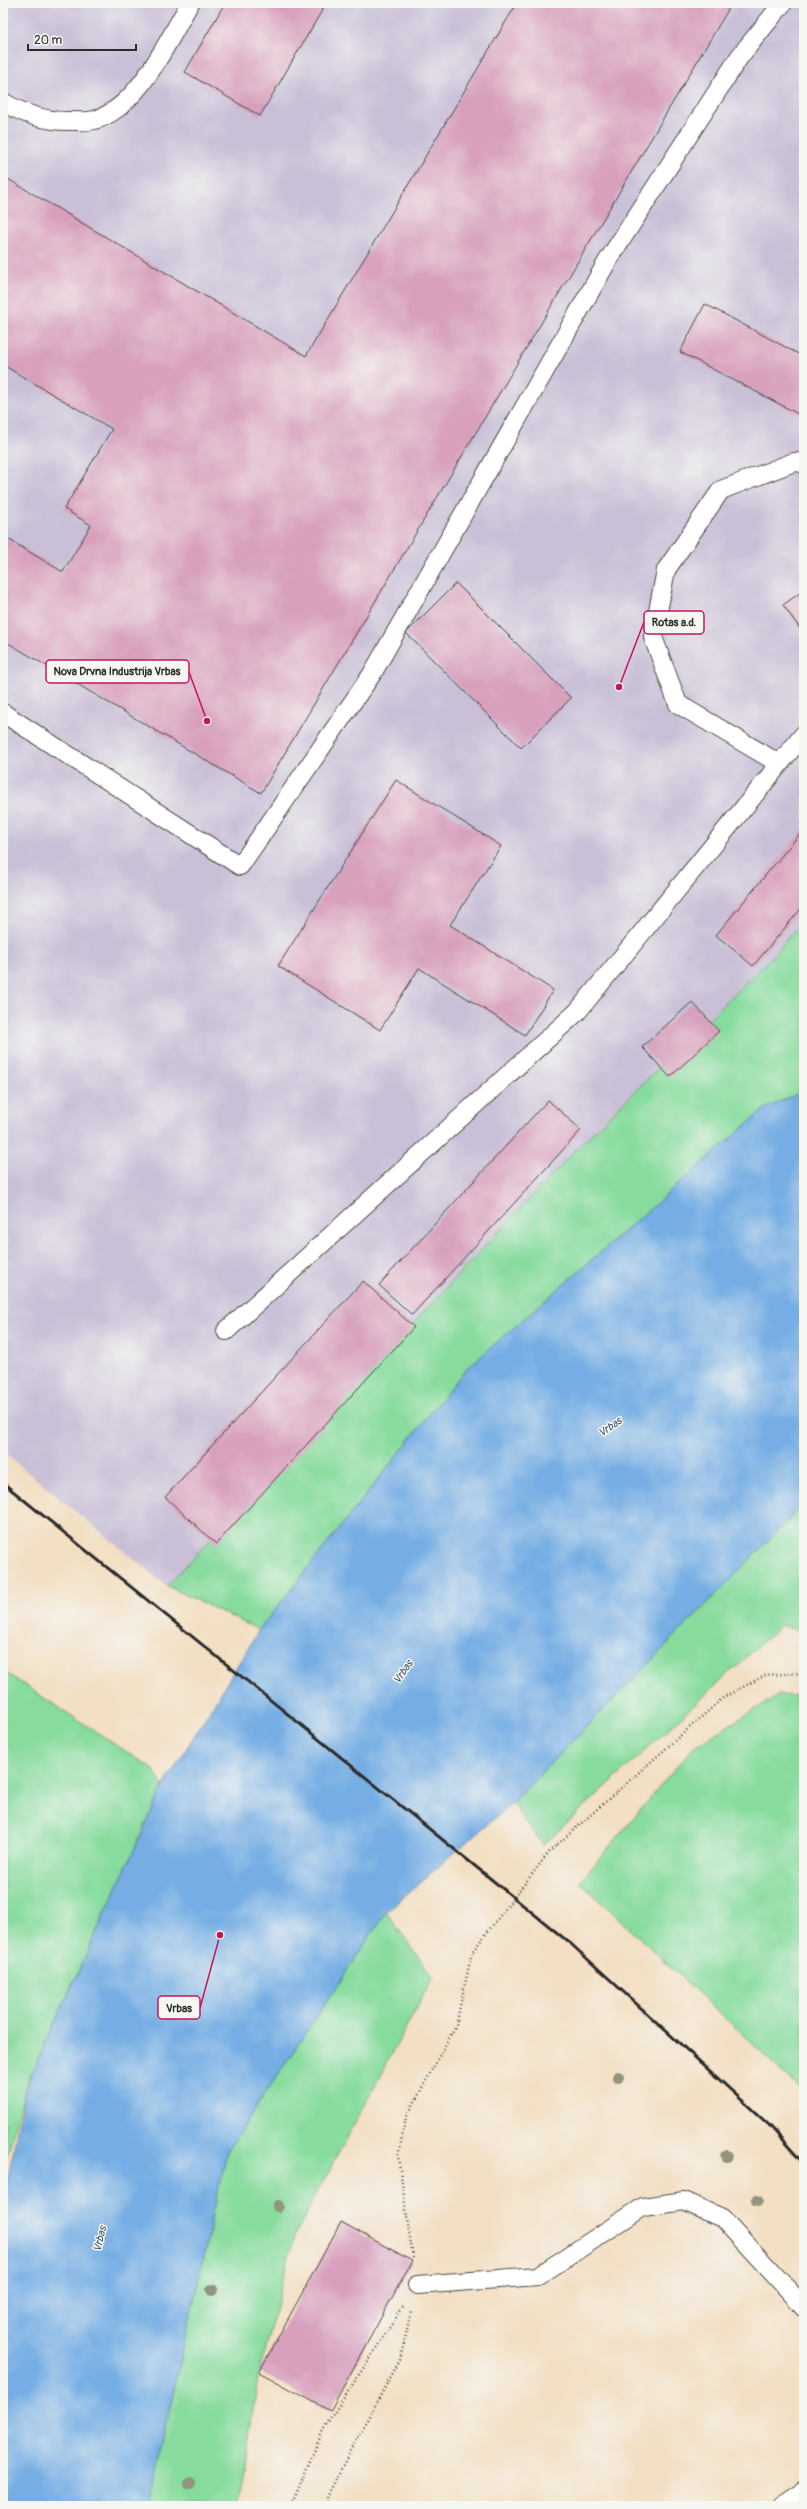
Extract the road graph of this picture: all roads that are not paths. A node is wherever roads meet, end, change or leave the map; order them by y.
1 (190, 3) edge
2 (783, 3) edge
3 (3, 102) edge
4 (804, 463) edge
5 (3, 713) edge
6 (804, 734) edge
7 (778, 763) junction
8 (226, 1331) dead end
9 (417, 2285) road end
10 (804, 2307) edge
11 (804, 2490) edge
12 (780, 2506) edge

1 - 3 lane
2 - 5 lane
4 - 7 lane
6 - 7 lane
7 - 8 lane
9 - 10 lane
11 - 12 lane

